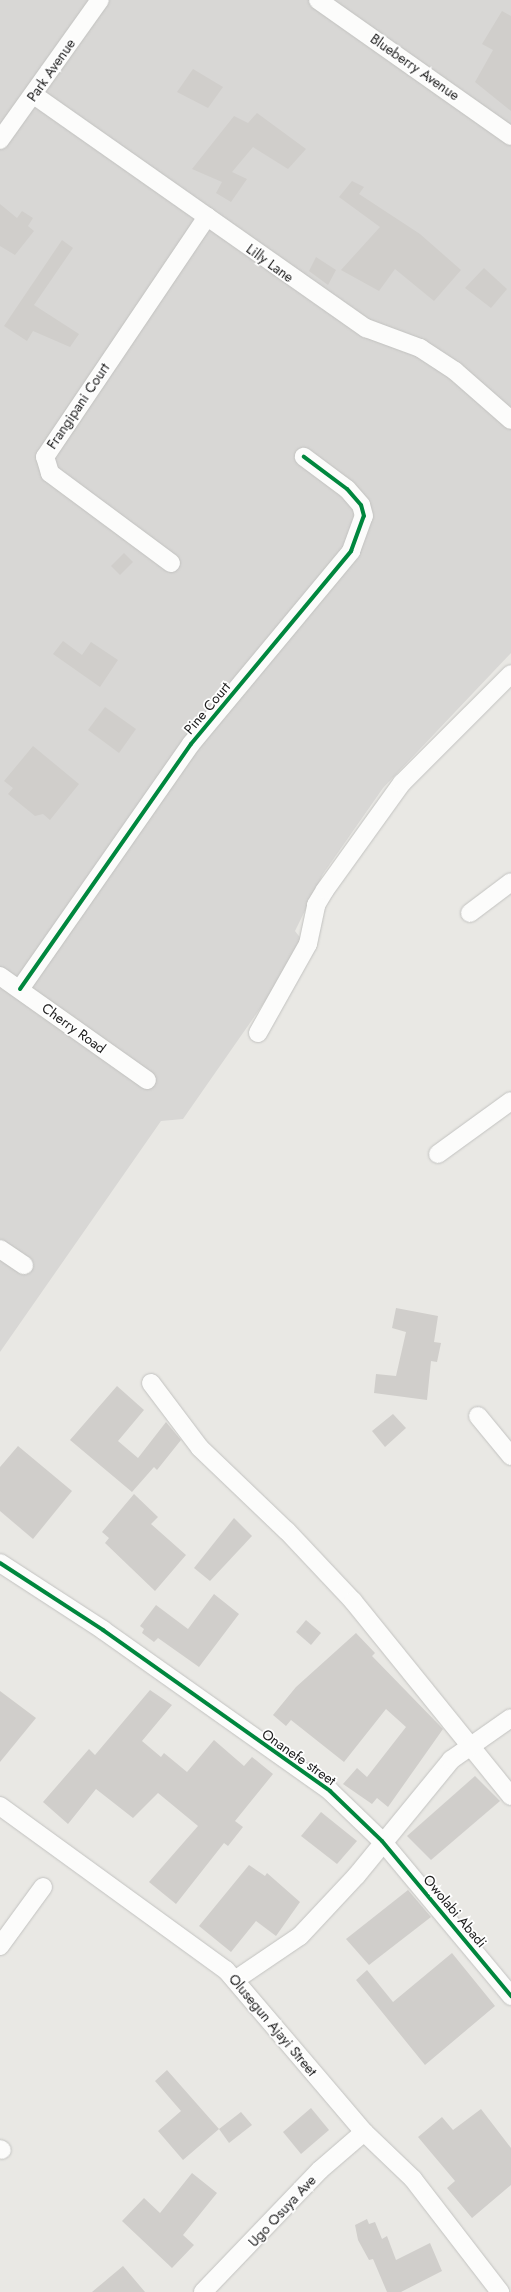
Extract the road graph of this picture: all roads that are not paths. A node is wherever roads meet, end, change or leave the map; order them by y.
1 (100, 0) edge
2 (318, 0) edge
3 (34, 95) junction
4 (511, 136) edge
5 (0, 140) edge
6 (207, 217) junction
7 (511, 420) edge
8 (304, 457) dead end
9 (171, 563) dead end
10 (511, 674) edge
11 (511, 882) edge
12 (470, 913) dead end
13 (0, 976) edge
14 (20, 989) junction
15 (258, 1033) dead end
16 (147, 1080) dead end
17 (511, 1101) edge
18 (438, 1154) dead end
19 (0, 1249) edge
20 (24, 1265) dead end
21 (151, 1383) dead end
22 (478, 1416) dead end
23 (511, 1456) edge
24 (0, 1563) edge
25 (511, 1718) edge
26 (473, 1745) junction
27 (511, 1796) edge
28 (0, 1806) edge
29 (382, 1841) junction
30 (43, 1887) dead end
31 (0, 1946) edge
32 (235, 1980) junction
33 (511, 1996) edge
34 (364, 2132) junction
35 (203, 2292) edge
36 (500, 2292) edge

1 - 3 street, Park Avenue
2 - 4 street, Blueberry Avenue
3 - 5 street, Park Avenue
3 - 6 street, Lilly Lane
6 - 7 street, Lilly Lane
6 - 9 street, Frangipani Court
8 - 14 street, Pine Court
10 - 15 street
11 - 12 street
13 - 14 street, Cherry Road
14 - 16 street, Cherry Road
17 - 18 street
19 - 20 street
21 - 26 street
22 - 23 street
24 - 29 street, Onanefe street
25 - 26 street
26 - 27 street
26 - 29 street
28 - 32 street, Olusegun Ajayi Street
29 - 32 street
29 - 33 street, Owolabi Abadi
30 - 31 street
32 - 34 street, Olusegun Ajayi Street
34 - 35 street, Ugo Osuya Ave
34 - 36 street, Olusegun Ajayi Street

